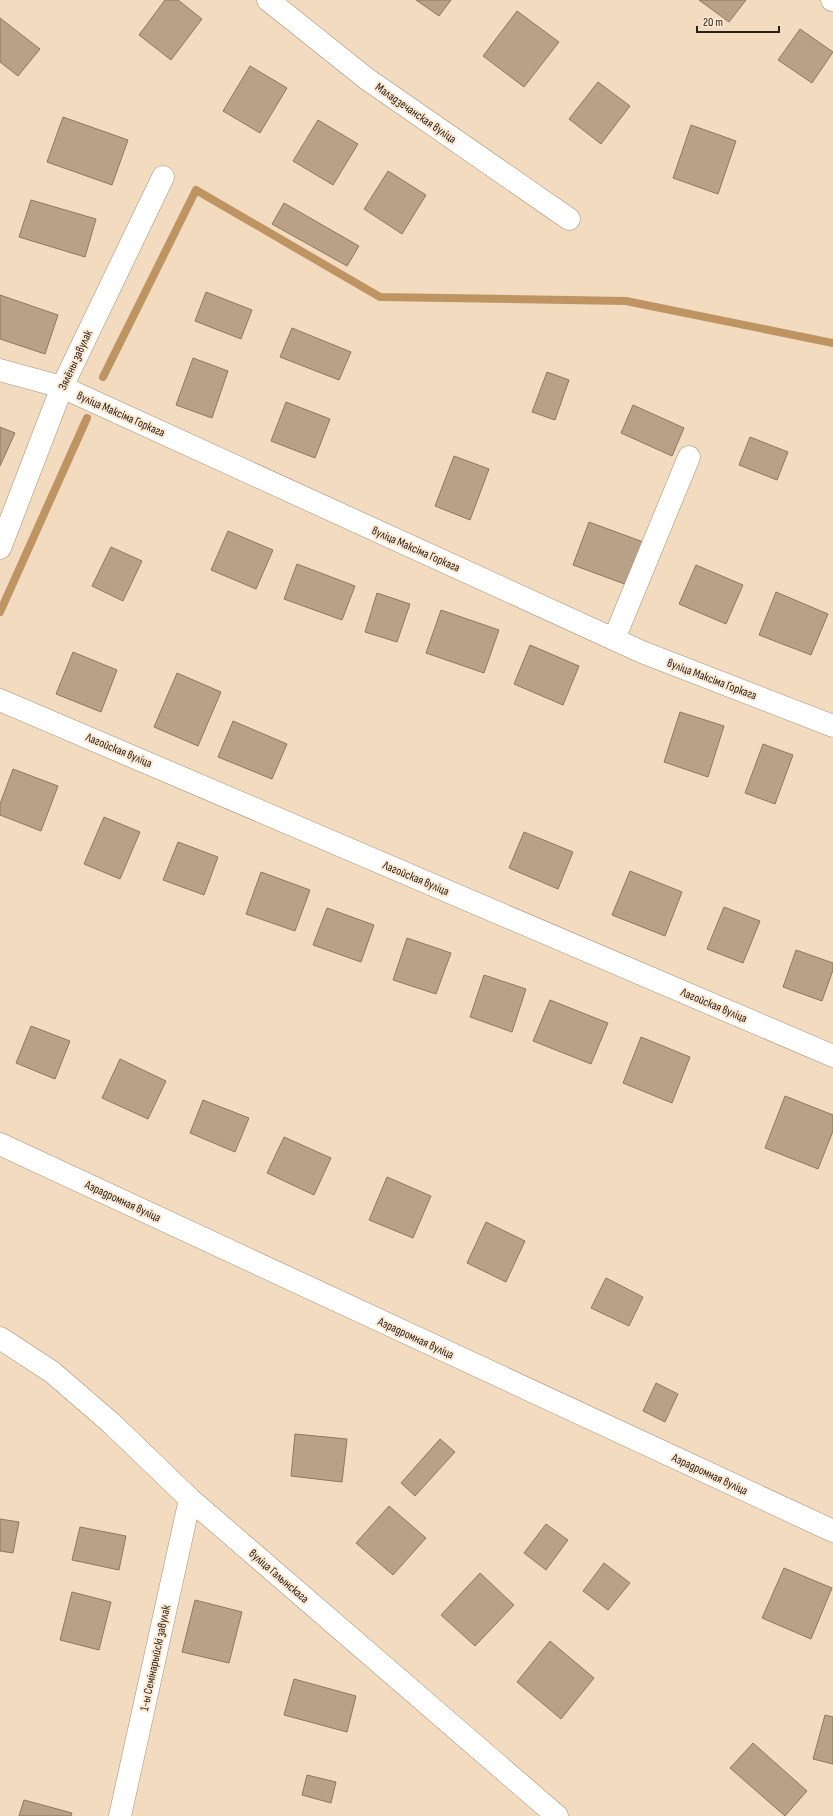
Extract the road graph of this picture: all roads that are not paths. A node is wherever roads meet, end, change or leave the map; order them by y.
1 (268, 0) edge
2 (163, 177) dead end
3 (569, 219) dead end
4 (0, 370) edge
5 (62, 387) junction
6 (689, 457) dead end
7 (0, 548) edge
8 (614, 639) junction
9 (0, 700) edge
10 (833, 726) edge
11 (833, 1056) edge
12 (0, 1144) edge
13 (0, 1338) edge
14 (190, 1500) junction
15 (833, 1531) edge
16 (120, 1816) edge
17 (557, 1816) edge

1 - 3 street, Маладзечанская вуліца
2 - 5 street, Зялёны завулак
4 - 5 street, вуліца Максіма Горкага
5 - 7 street, Зялёны завулак
5 - 8 street, вуліца Максіма Горкага
6 - 8 street
8 - 10 street, вуліца Максіма Горкага
9 - 11 street, Лагойская вуліца
12 - 15 street, Аэрадромная вуліца
13 - 14 street, вуліца Галынскага
14 - 16 street, 1-ы Семінарыйскі завулак
14 - 17 street, вуліца Галынскага

